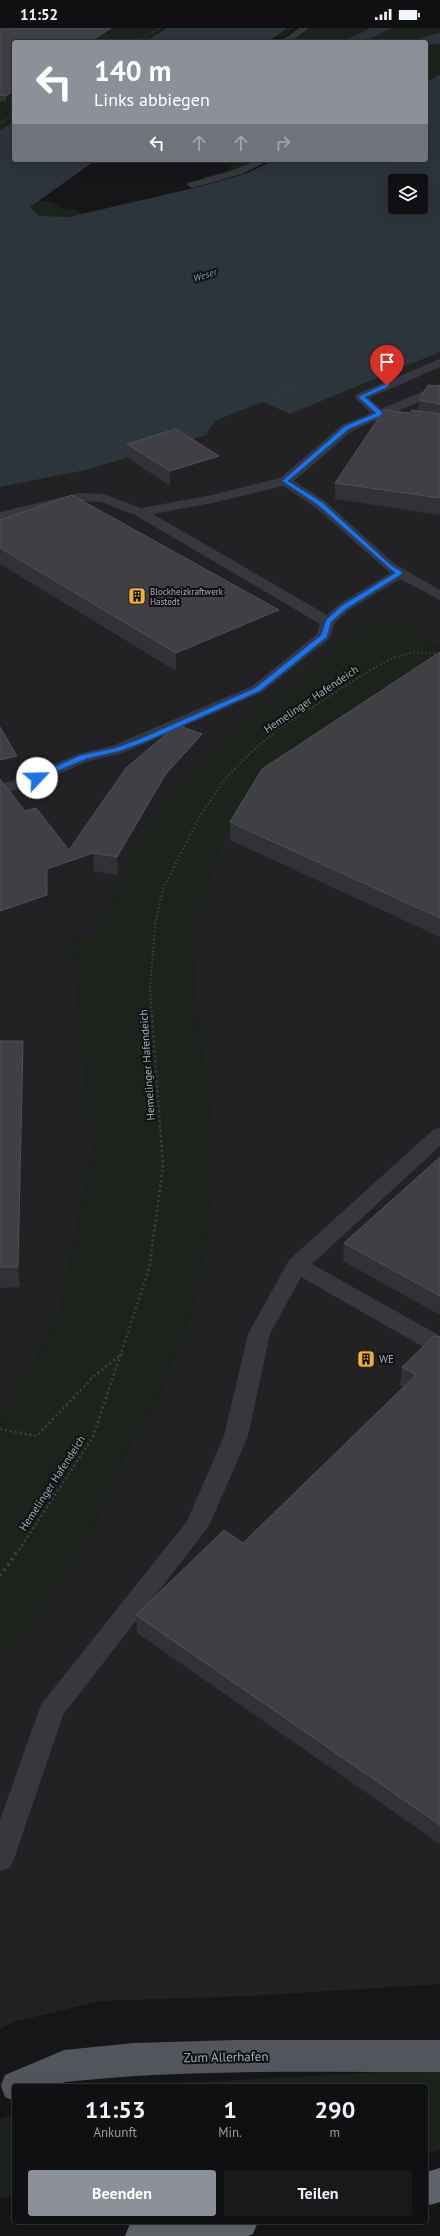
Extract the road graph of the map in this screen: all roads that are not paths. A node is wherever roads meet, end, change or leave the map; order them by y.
1 (305, 28) edge
2 (287, 40) edge
3 (260, 162) edge
4 (192, 185) dead end
5 (440, 364) edge
6 (440, 388) edge
7 (380, 414) junction
8 (440, 425) edge
9 (285, 481) junction
10 (140, 512) junction
11 (0, 516) edge
12 (400, 573) junction
13 (440, 596) edge
14 (328, 622) junction
15 (0, 789) edge
16 (440, 1135) edge
17 (297, 1265) junction
18 (440, 1346) edge
19 (0, 1859) edge
20 (440, 2056) edge
21 (22, 2084) edge
22 (12, 2088) edge
23 (0, 2093) edge
24 (440, 2185) edge
25 (428, 2188) edge
26 (227, 2224) edge
27 (142, 2236) edge

1 - 2 lane
3 - 4 lane
5 - 7 lane
6 - 7 lane
7 - 8 lane
7 - 9 lane
9 - 10 lane
9 - 12 lane
10 - 11 lane
10 - 14 lane
12 - 13 lane
12 - 14 lane
14 - 15 lane
16 - 17 lane
17 - 18 lane
17 - 19 lane
20 - 21 main road, Zum Allerhafen
22 - 23 main road
24 - 25 highway
26 - 27 highway

